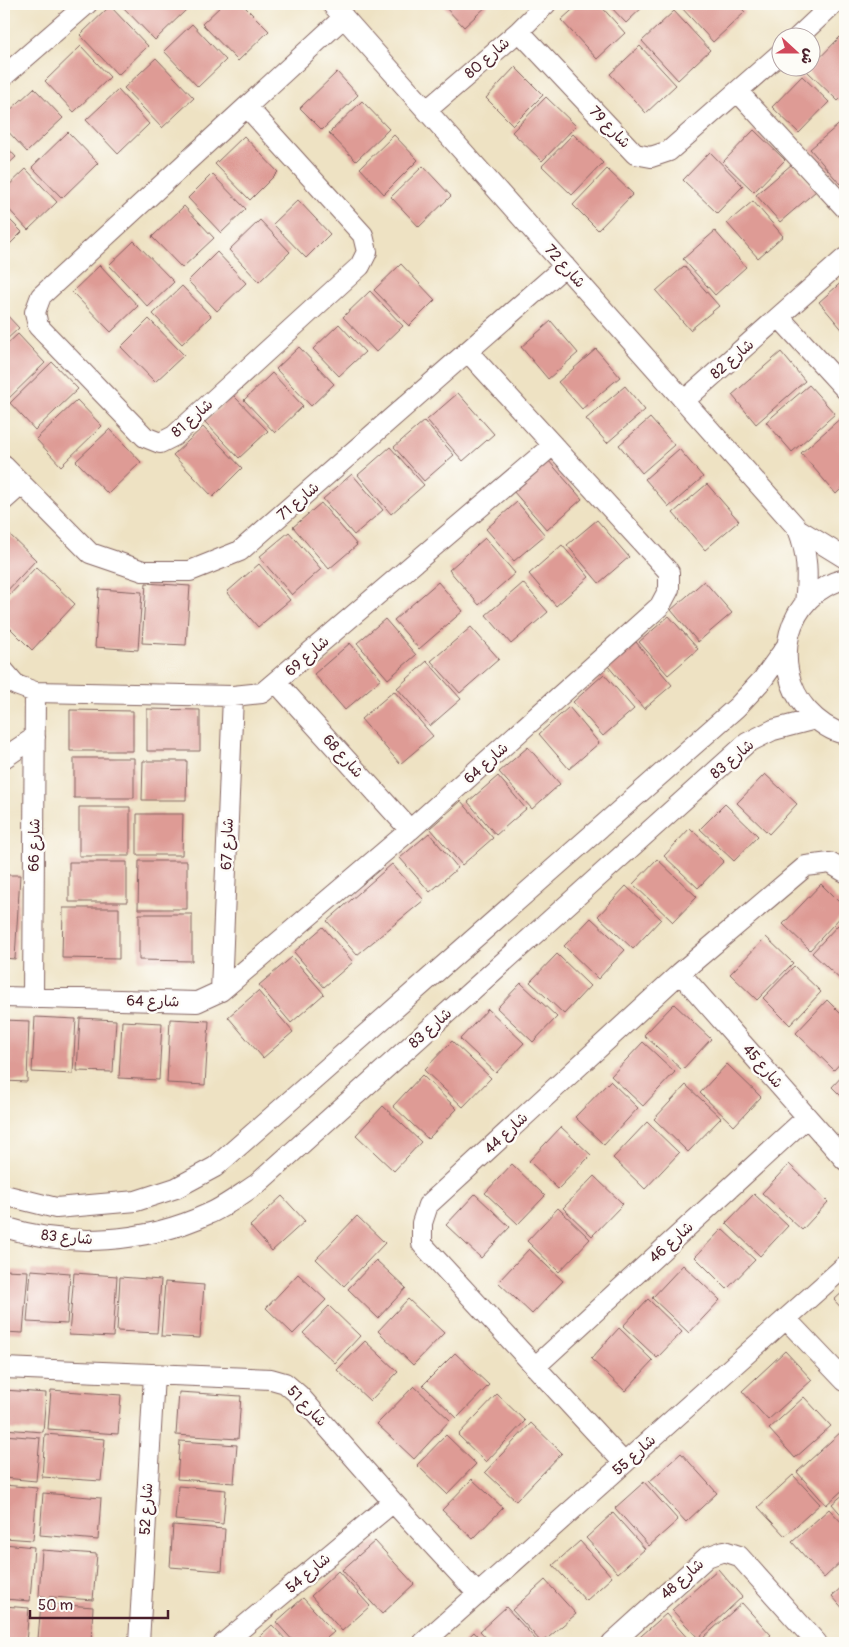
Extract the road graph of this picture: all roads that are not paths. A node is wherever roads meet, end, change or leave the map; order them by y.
1 (87, 4) edge
2 (546, 4) edge
3 (834, 4) edge
4 (338, 10) edge
5 (808, 28) edge
6 (518, 31) junction
7 (772, 61) edge
8 (4, 76) edge
9 (738, 92) junction
10 (248, 108) junction
11 (427, 110) junction
12 (845, 208) edge
13 (845, 258) edge
14 (565, 266) junction
15 (780, 318) junction
16 (468, 352) junction
17 (845, 389) edge
18 (685, 400) junction
19 (553, 445) junction
20 (4, 466) edge
21 (22, 484) junction
22 (4, 500) edge
23 (798, 529) junction
24 (845, 558) edge
25 (845, 578) edge
26 (805, 603) junction
27 (786, 647) junction
28 (4, 671) edge
29 (276, 682) junction
30 (35, 692) junction
31 (233, 696) junction
32 (815, 719) junction
33 (844, 734) edge
34 (35, 737) junction
35 (4, 758) edge
36 (410, 830) junction
37 (845, 872) edge
38 (680, 973) junction
39 (221, 991) junction
40 (4, 997) edge
41 (33, 998) junction
42 (807, 1118) junction
43 (845, 1160) edge
44 (4, 1195) edge
45 (4, 1227) edge
46 (845, 1266) edge
47 (786, 1319) junction
48 (534, 1367) junction
49 (4, 1368) edge
50 (154, 1375) junction
51 (845, 1382) edge
52 (624, 1464) junction
53 (393, 1502) junction
54 (478, 1594) junction
55 (138, 1643) edge
56 (224, 1643) edge
57 (423, 1643) edge
58 (612, 1643) edge
59 (817, 1643) edge

1 - 8 street
2 - 6 street, شارع 80
3 - 5 street
4 - 10 street, شارع 81
4 - 11 street, شارع 72
6 - 9 street, شارع 79
6 - 11 street, شارع 80
7 - 9 street, شارع 79
9 - 12 street
10 - 10 street, شارع 81
11 - 14 street, شارع 72
13 - 15 street, شارع 82
14 - 16 street, شارع 71
14 - 18 street, شارع 72
15 - 17 street
15 - 18 street, شارع 82
16 - 19 street, شارع 64
16 - 21 street, شارع 71
18 - 23 street, شارع 72
19 - 29 street, شارع 69
19 - 36 street, شارع 64
20 - 21 street, شارع 71
21 - 22 street
23 - 24 street, شارع 72
23 - 26 street, شارع 72
25 - 26 street
26 - 27 street
27 - 32 street
27 - 44 street, شارع 83
28 - 30 street, شارع 69
29 - 31 street, شارع 69
29 - 36 street, شارع 68
30 - 31 street, شارع 69
30 - 34 street, شارع 66
31 - 39 street, شارع 67
32 - 33 street
32 - 45 street, شارع 83
34 - 35 street
34 - 41 street, شارع 66
36 - 39 street, شارع 64
37 - 38 street, شارع 44
38 - 42 street, شارع 45
38 - 48 street, شارع 44
39 - 41 street, شارع 64
40 - 41 street, شارع 64
42 - 43 street, شارع 45
42 - 48 street, شارع 46
46 - 47 street, شارع 55
47 - 51 street
47 - 52 street, شارع 55
48 - 52 street, شارع 44
49 - 50 street, شارع 51
50 - 53 street, شارع 51
50 - 55 street, شارع 52
52 - 54 street, شارع 55
53 - 54 street, شارع 51
53 - 56 street, شارع 54
54 - 57 street, شارع 55
58 - 59 street, شارع 48

